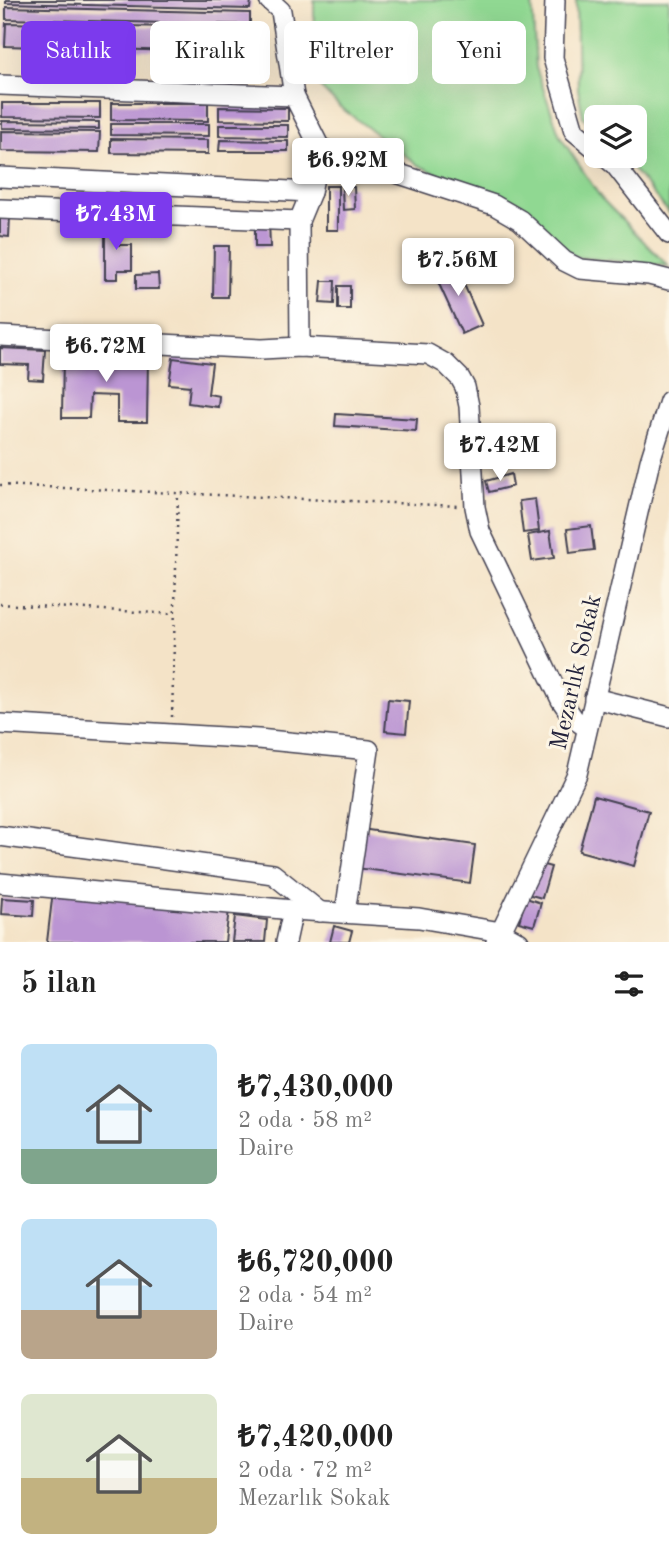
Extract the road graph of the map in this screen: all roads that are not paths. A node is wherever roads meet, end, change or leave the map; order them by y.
1 (268, 0) edge
2 (555, 0) edge
3 (0, 85) edge
4 (294, 96) junction
5 (584, 139) edge
6 (320, 148) junction
7 (617, 168) edge
8 (0, 177) edge
9 (311, 192) junction
10 (0, 209) edge
11 (299, 221) junction
12 (669, 234) edge
13 (669, 280) edge
14 (0, 336) edge
15 (300, 347) junction
16 (669, 401) edge
17 (594, 698) junction
18 (669, 717) edge
19 (0, 724) edge
20 (587, 728) junction
21 (0, 836) edge
22 (0, 883) edge
23 (293, 910) junction
24 (320, 912) junction
25 (345, 913) junction
26 (498, 937) edge
27 (286, 942) edge
28 (519, 942) edge

1 - 4 street
2 - 5 street
3 - 4 street
4 - 6 street
6 - 9 street
6 - 13 street
7 - 12 street
8 - 9 street
9 - 11 street
10 - 11 street
11 - 15 street
14 - 15 street
15 - 20 street
16 - 17 street, Mezarlık Sokak
17 - 18 street
17 - 20 street, Mezarlık Sokak
19 - 25 street
20 - 26 street, Mezarlık Sokak
21 - 24 street
22 - 23 street
23 - 24 street
23 - 27 street
24 - 25 street
25 - 26 street
26 - 28 street

